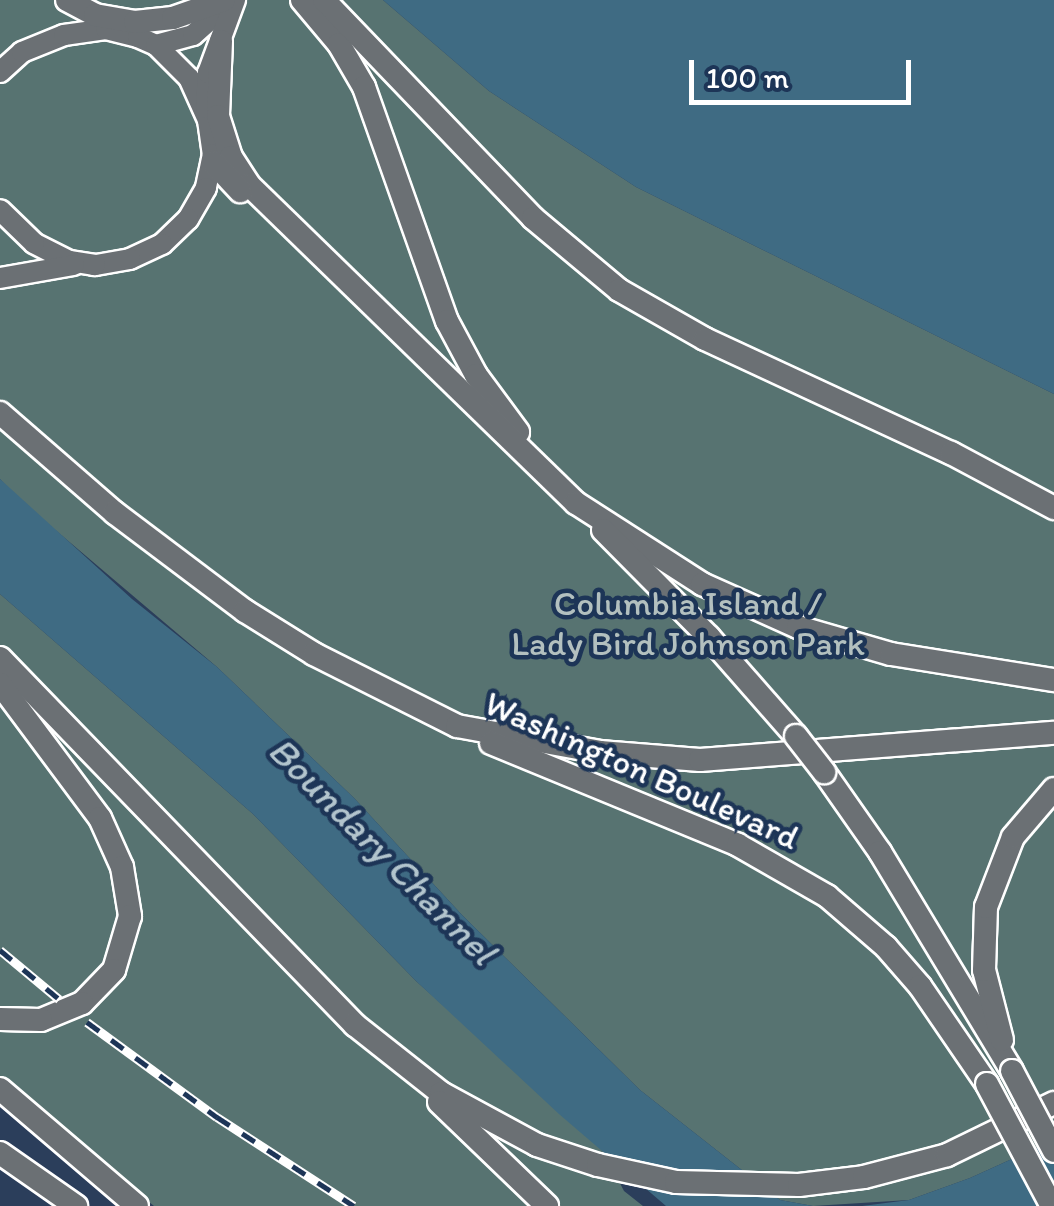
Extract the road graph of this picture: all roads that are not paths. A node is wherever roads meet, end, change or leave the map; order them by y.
1 (52, 0) edge
2 (67, 0) edge
3 (224, 0) edge
4 (234, 0) edge
5 (302, 0) edge
6 (324, 0) edge
7 (106, 29) junction
8 (220, 41) junction
9 (156, 45) junction
10 (0, 72) edge
11 (208, 120) junction
12 (213, 162) junction
13 (0, 210) edge
14 (280, 218) junction
15 (80, 264) junction
16 (0, 278) edge
17 (0, 413) edge
18 (548, 476) junction
19 (576, 503) junction
20 (1054, 508) edge
21 (0, 658) edge
22 (1054, 680) edge
23 (0, 684) edge
24 (457, 726) junction
25 (1054, 733) edge
26 (1054, 789) edge
27 (0, 1019) edge
28 (1012, 1072) junction
29 (412, 1074) junction
30 (0, 1089) edge
31 (1054, 1103) edge
32 (0, 1110) edge
33 (1054, 1151) edge
34 (0, 1153) edge
35 (76, 1206) edge
36 (136, 1206) edge
37 (548, 1206) edge
38 (1052, 1206) edge

1 - 7 highway
2 - 3 highway
4 - 8 main road
4 - 9 main road
5 - 18 highway
6 - 20 highway
7 - 9 main road
7 - 10 main road
8 - 11 main road
8 - 14 highway
9 - 11 main road
11 - 12 main road
12 - 14 highway
12 - 15 main road
13 - 15 main road
14 - 18 highway
15 - 16 main road
17 - 24 highway, Washington Boulevard
18 - 19 highway
19 - 22 highway
19 - 28 highway, Washington Boulevard, bridge
21 - 29 highway
23 - 27 highway
24 - 25 highway
24 - 38 highway, Washington Boulevard, bridge
26 - 28 highway
28 - 33 highway, Washington Boulevard, bridge
29 - 31 highway
29 - 37 highway
30 - 36 highway
32 - 36 highway
34 - 35 highway

